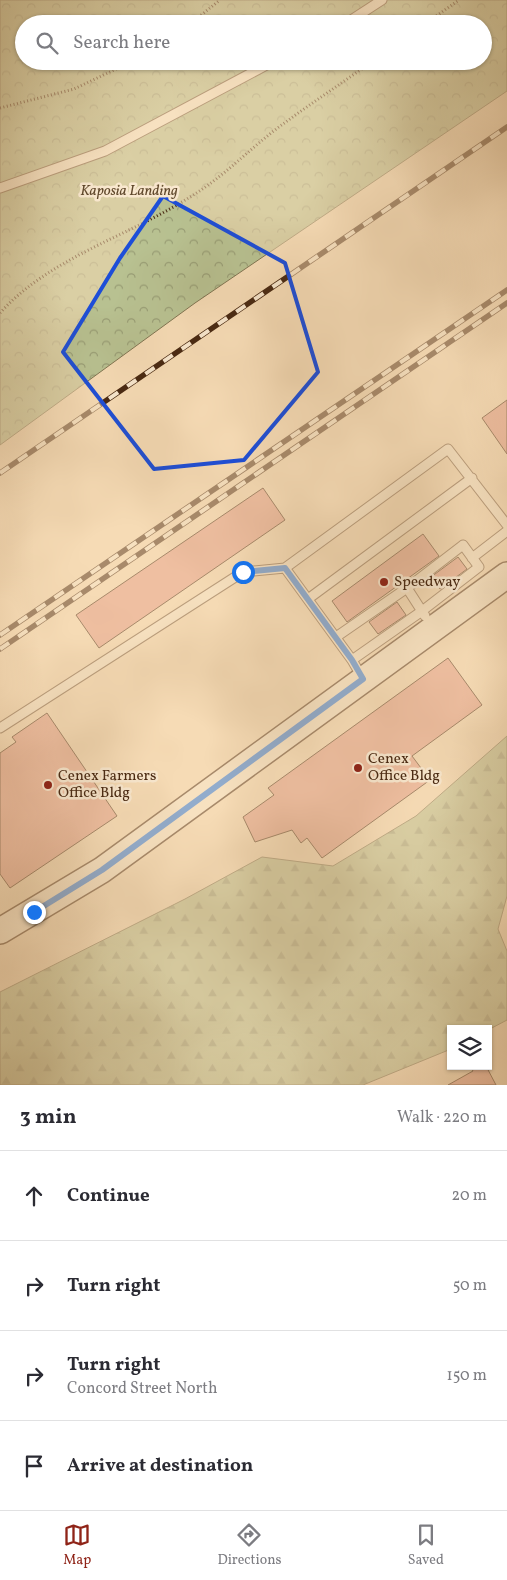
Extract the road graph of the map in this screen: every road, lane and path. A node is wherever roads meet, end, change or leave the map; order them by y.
1 (220, 0) edge
2 (382, 0) edge
3 (459, 0) edge
4 (201, 15) edge
5 (359, 15) edge
6 (438, 15) edge
7 (114, 70) edge
8 (257, 70) edge
9 (360, 70) edge
10 (0, 108) edge
11 (0, 188) edge
12 (0, 313) edge
13 (472, 478) junction
14 (507, 525) edge
15 (507, 532) edge
16 (472, 558) junction
17 (285, 568) junction
18 (507, 575) edge
19 (407, 588) junction
20 (308, 599) junction
21 (428, 620) junction
22 (336, 637) junction
23 (358, 669) junction
24 (0, 728) edge
25 (0, 930) edge

1 - 4 path
2 - 5 lane
3 - 6 path
7 - 10 path
8 - 11 lane
9 - 12 path
13 - 14 lane
13 - 17 lane
13 - 20 lane
15 - 16 lane
16 - 19 lane
16 - 21 lane
17 - 20 lane
17 - 24 lane
18 - 21 main road
19 - 21 lane
19 - 22 lane
20 - 22 lane
21 - 23 main road
22 - 23 lane
23 - 25 main road

